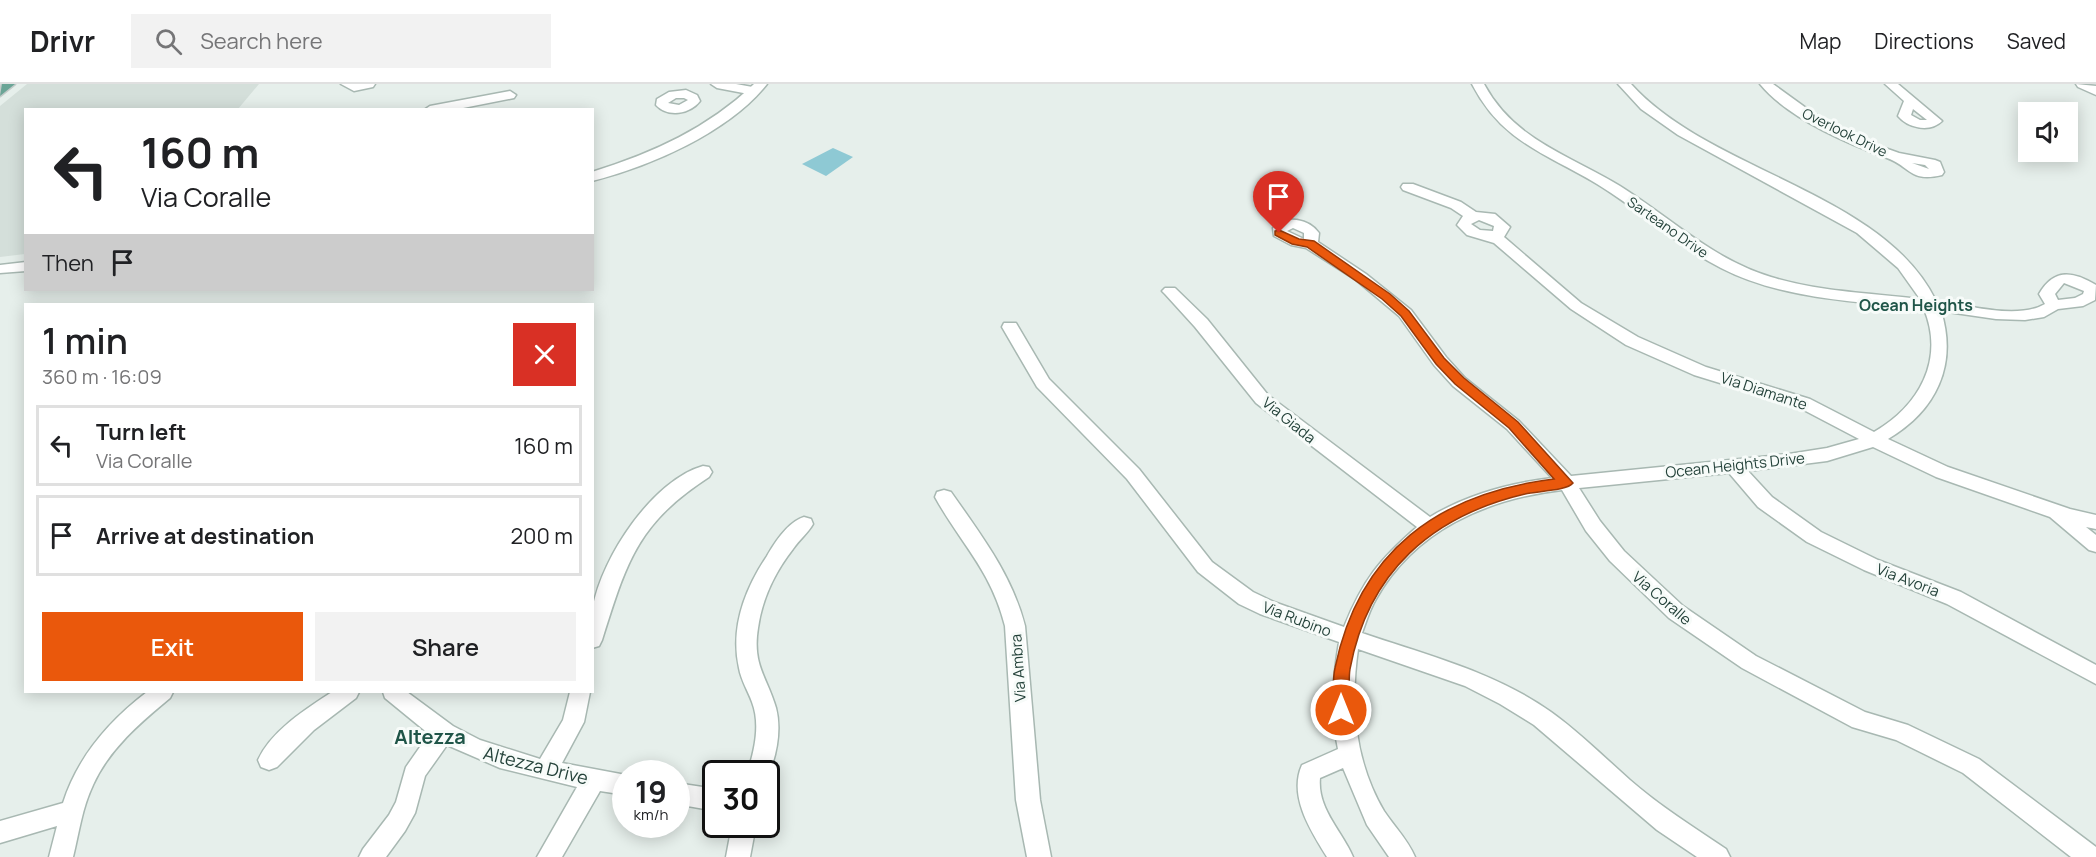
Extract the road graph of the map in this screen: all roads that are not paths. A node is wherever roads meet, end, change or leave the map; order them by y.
1 (9, 84) edge
2 (347, 84) edge
3 (369, 84) edge
4 (717, 84) edge
5 (1478, 84) edge
6 (1624, 84) edge
7 (1766, 84) edge
8 (1891, 84) edge
9 (2082, 84) edge
10 (758, 88) edge
11 (512, 89) edge
12 (2096, 91) edge
13 (0, 92) edge
14 (1910, 102) dead end
15 (438, 108) edge
16 (513, 108) edge
17 (1895, 156) dead end
18 (594, 176) edge
19 (1408, 187) dead end
20 (1310, 244) dead end
21 (24, 266) edge
22 (0, 269) edge
23 (1170, 291) dead end
24 (1929, 305) junction
25 (2054, 305) dead end
26 (1010, 327) dead end
27 (1876, 439) junction
28 (1733, 466) junction
29 (703, 472) dead end
30 (1566, 483) junction
31 (944, 497) dead end
32 (2055, 512) junction
33 (2096, 522) edge
34 (804, 524) dead end
35 (1430, 526) junction
36 (2096, 545) edge
37 (594, 634) edge
38 (1350, 639) junction
39 (2096, 675) edge
40 (161, 693) edge
41 (347, 693) edge
42 (394, 693) edge
43 (580, 693) edge
44 (443, 734) junction
45 (1349, 755) junction
46 (269, 760) dead end
47 (761, 760) edge
48 (546, 770) junction
49 (594, 780) junction
50 (612, 783) edge
51 (73, 812) junction
52 (0, 832) edge
53 (742, 838) edge
54 (61, 857) edge
55 (371, 857) edge
56 (549, 857) edge
57 (738, 857) edge
58 (1039, 857) edge
59 (1341, 857) edge
60 (1402, 857) edge
61 (1718, 857) edge
62 (2090, 857) edge

1 - 13 main road
2 - 3 street
4 - 10 street
5 - 24 street, Sarteano Drive
6 - 24 street, Ocean Heights Drive
7 - 17 street, Overlook Drive
8 - 14 street
9 - 12 street
10 - 18 street
11 - 15 street
11 - 16 street
19 - 27 street, Via Diamante
20 - 30 street, Via Coralle
21 - 22 street
23 - 35 street, Via Giada
24 - 25 street, Sarteano Drive
24 - 27 street, Ocean Heights Drive
26 - 38 street, Via Rubino
27 - 28 street, Ocean Heights Drive
27 - 32 street, Via Diamante
28 - 30 street, Ocean Heights Drive
28 - 39 street, Via Avoria
29 - 37 street
30 - 35 street, Ocean Heights Drive
30 - 62 street, Via Coralle
31 - 58 street, Via Ambra
32 - 33 street, Via Diamante
32 - 36 street, Via Diamante
34 - 47 street
35 - 38 street, Ocean Heights Drive
38 - 45 street, Ocean Heights Drive
38 - 61 street, Via Rubino
40 - 51 street
41 - 46 street
42 - 44 street, Altezza Drive
43 - 48 street
44 - 48 street, Altezza Drive
44 - 55 street
45 - 59 street
45 - 60 street, Ocean Heights Drive
48 - 49 street, Altezza Drive
49 - 50 street, Altezza Drive
49 - 56 street
51 - 52 street
51 - 54 street
53 - 57 street

